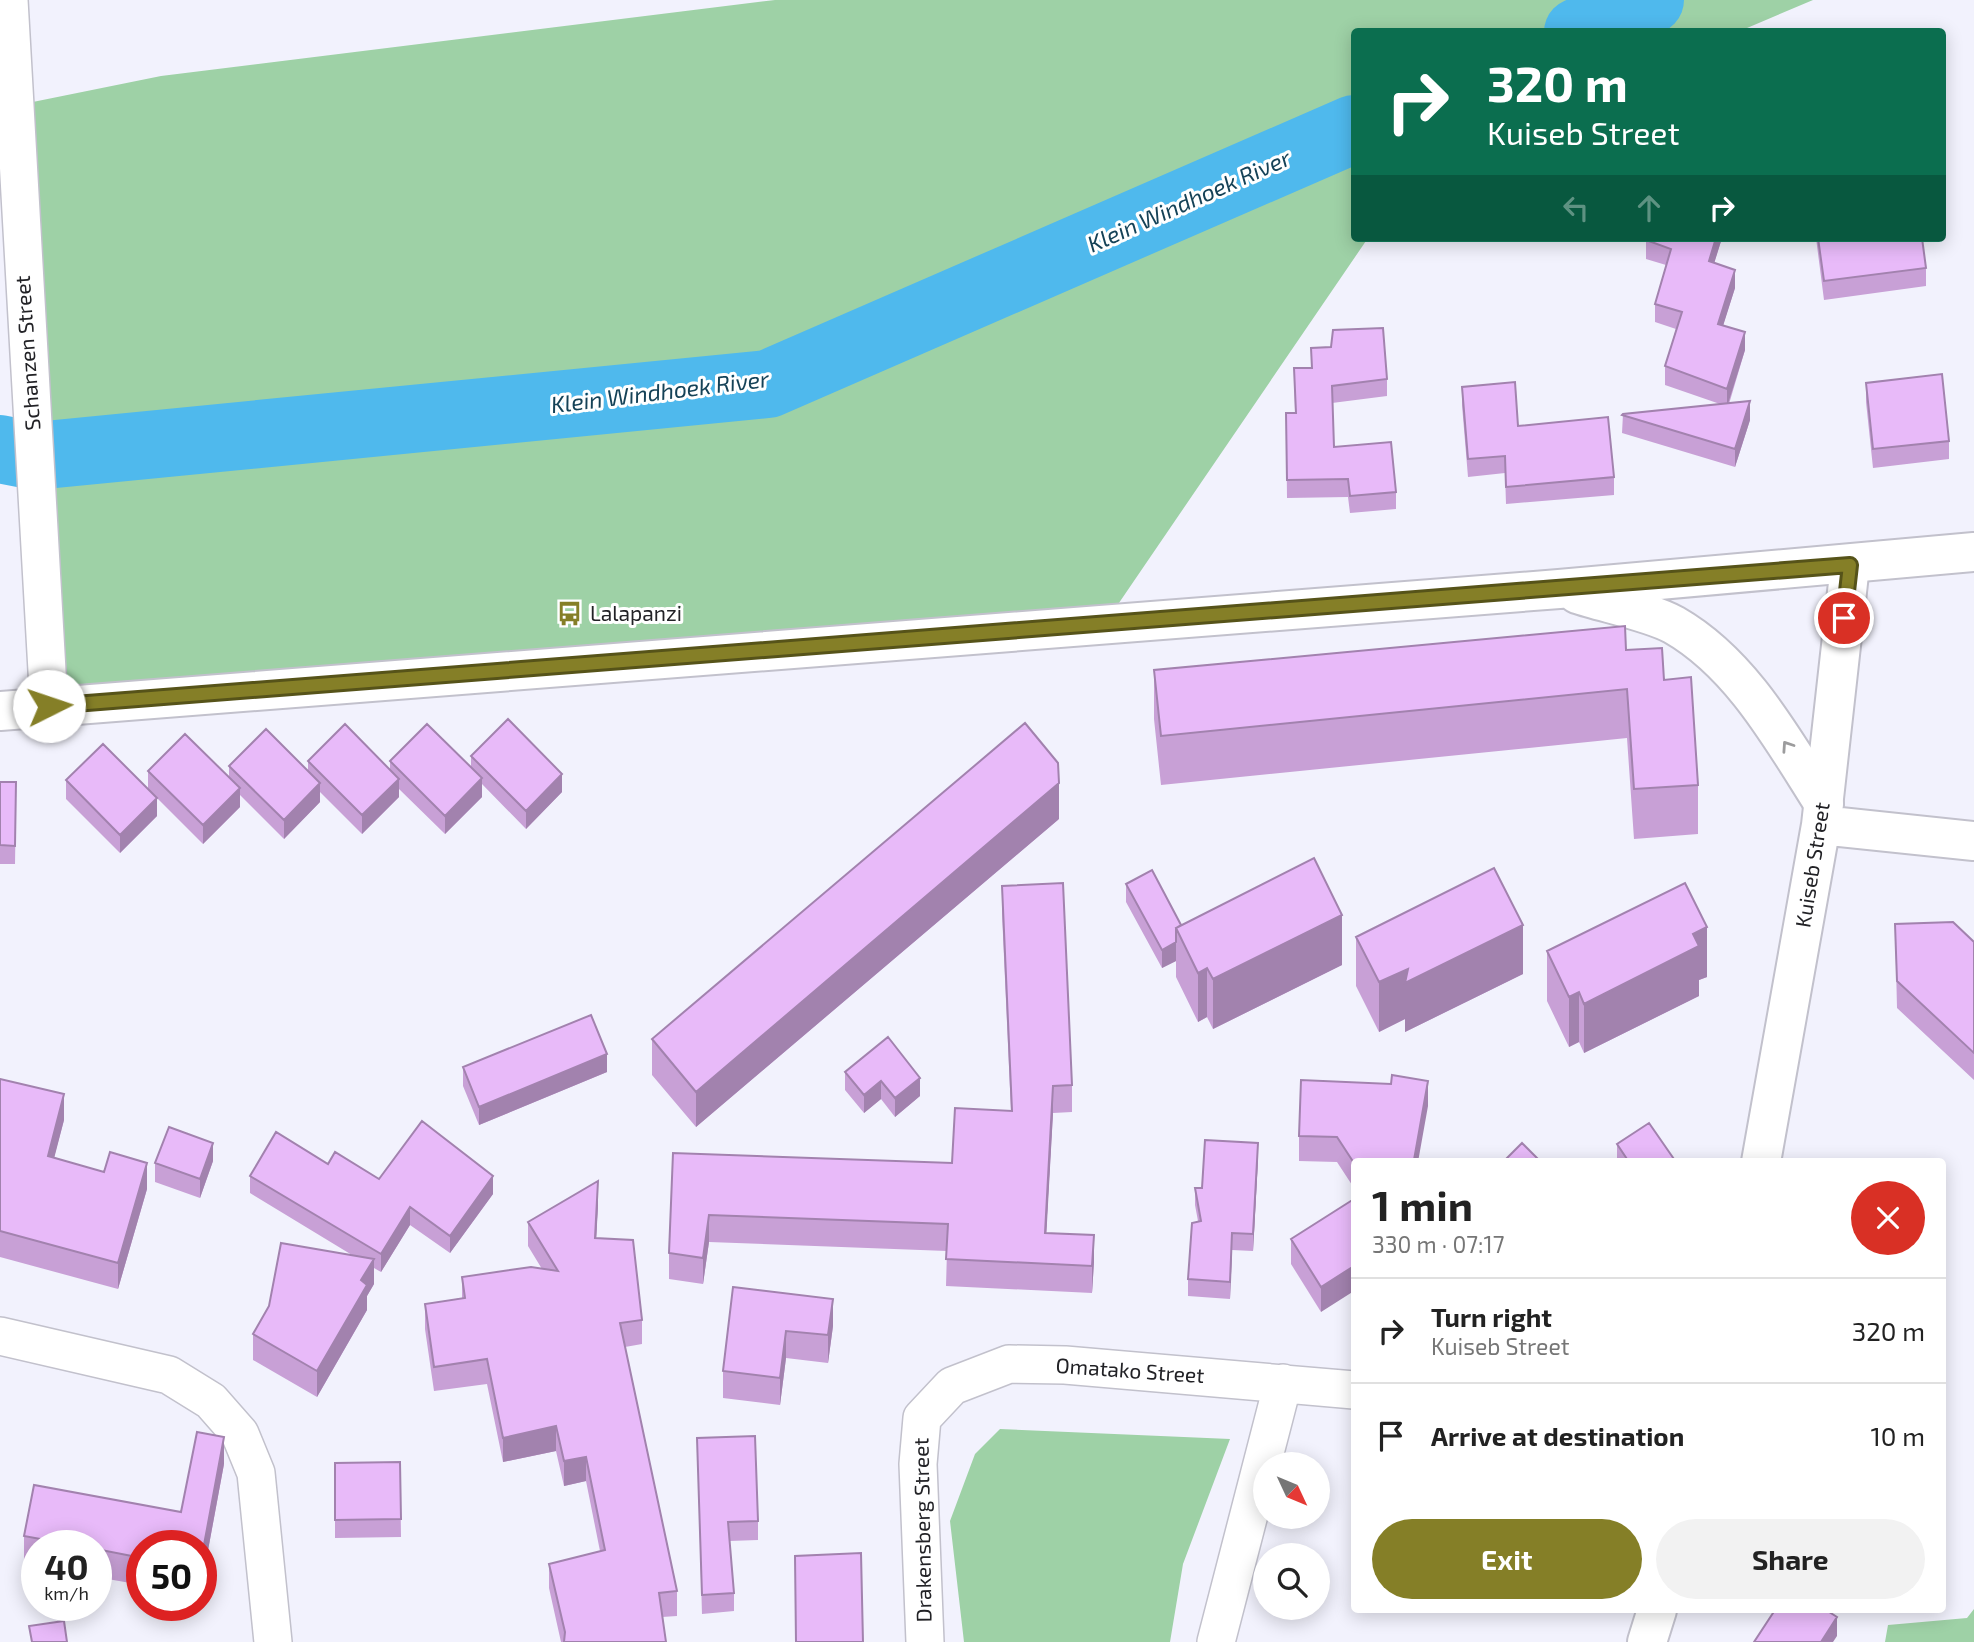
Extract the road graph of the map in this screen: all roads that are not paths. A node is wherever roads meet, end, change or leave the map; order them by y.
1 (9, 0) edge
2 (1974, 552) edge
3 (1850, 565) junction
4 (1559, 589) junction
5 (49, 706) junction
6 (0, 711) edge
7 (1823, 814) junction
8 (1974, 841) edge
9 (1762, 1158) edge
10 (0, 1336) edge
11 (1283, 1383) junction
12 (1351, 1390) edge
13 (922, 1418) joint
14 (1656, 1613) edge
15 (273, 1642) edge
16 (925, 1642) edge
17 (1216, 1642) edge
18 (1647, 1642) edge

1 - 5 street, Schanzen Street
2 - 3 main road
3 - 4 main road
3 - 7 main road, Kuiseb Street
4 - 5 main road
7 -> 4 main road
5 - 6 main road
7 - 8 main road
7 - 9 main road, Kuiseb Street
10 - 15 street
11 - 12 street, Omatako Street
11 - 13 street, Omatako Street
11 - 17 street
13 - 16 street, Drakensberg Street
14 - 18 main road

